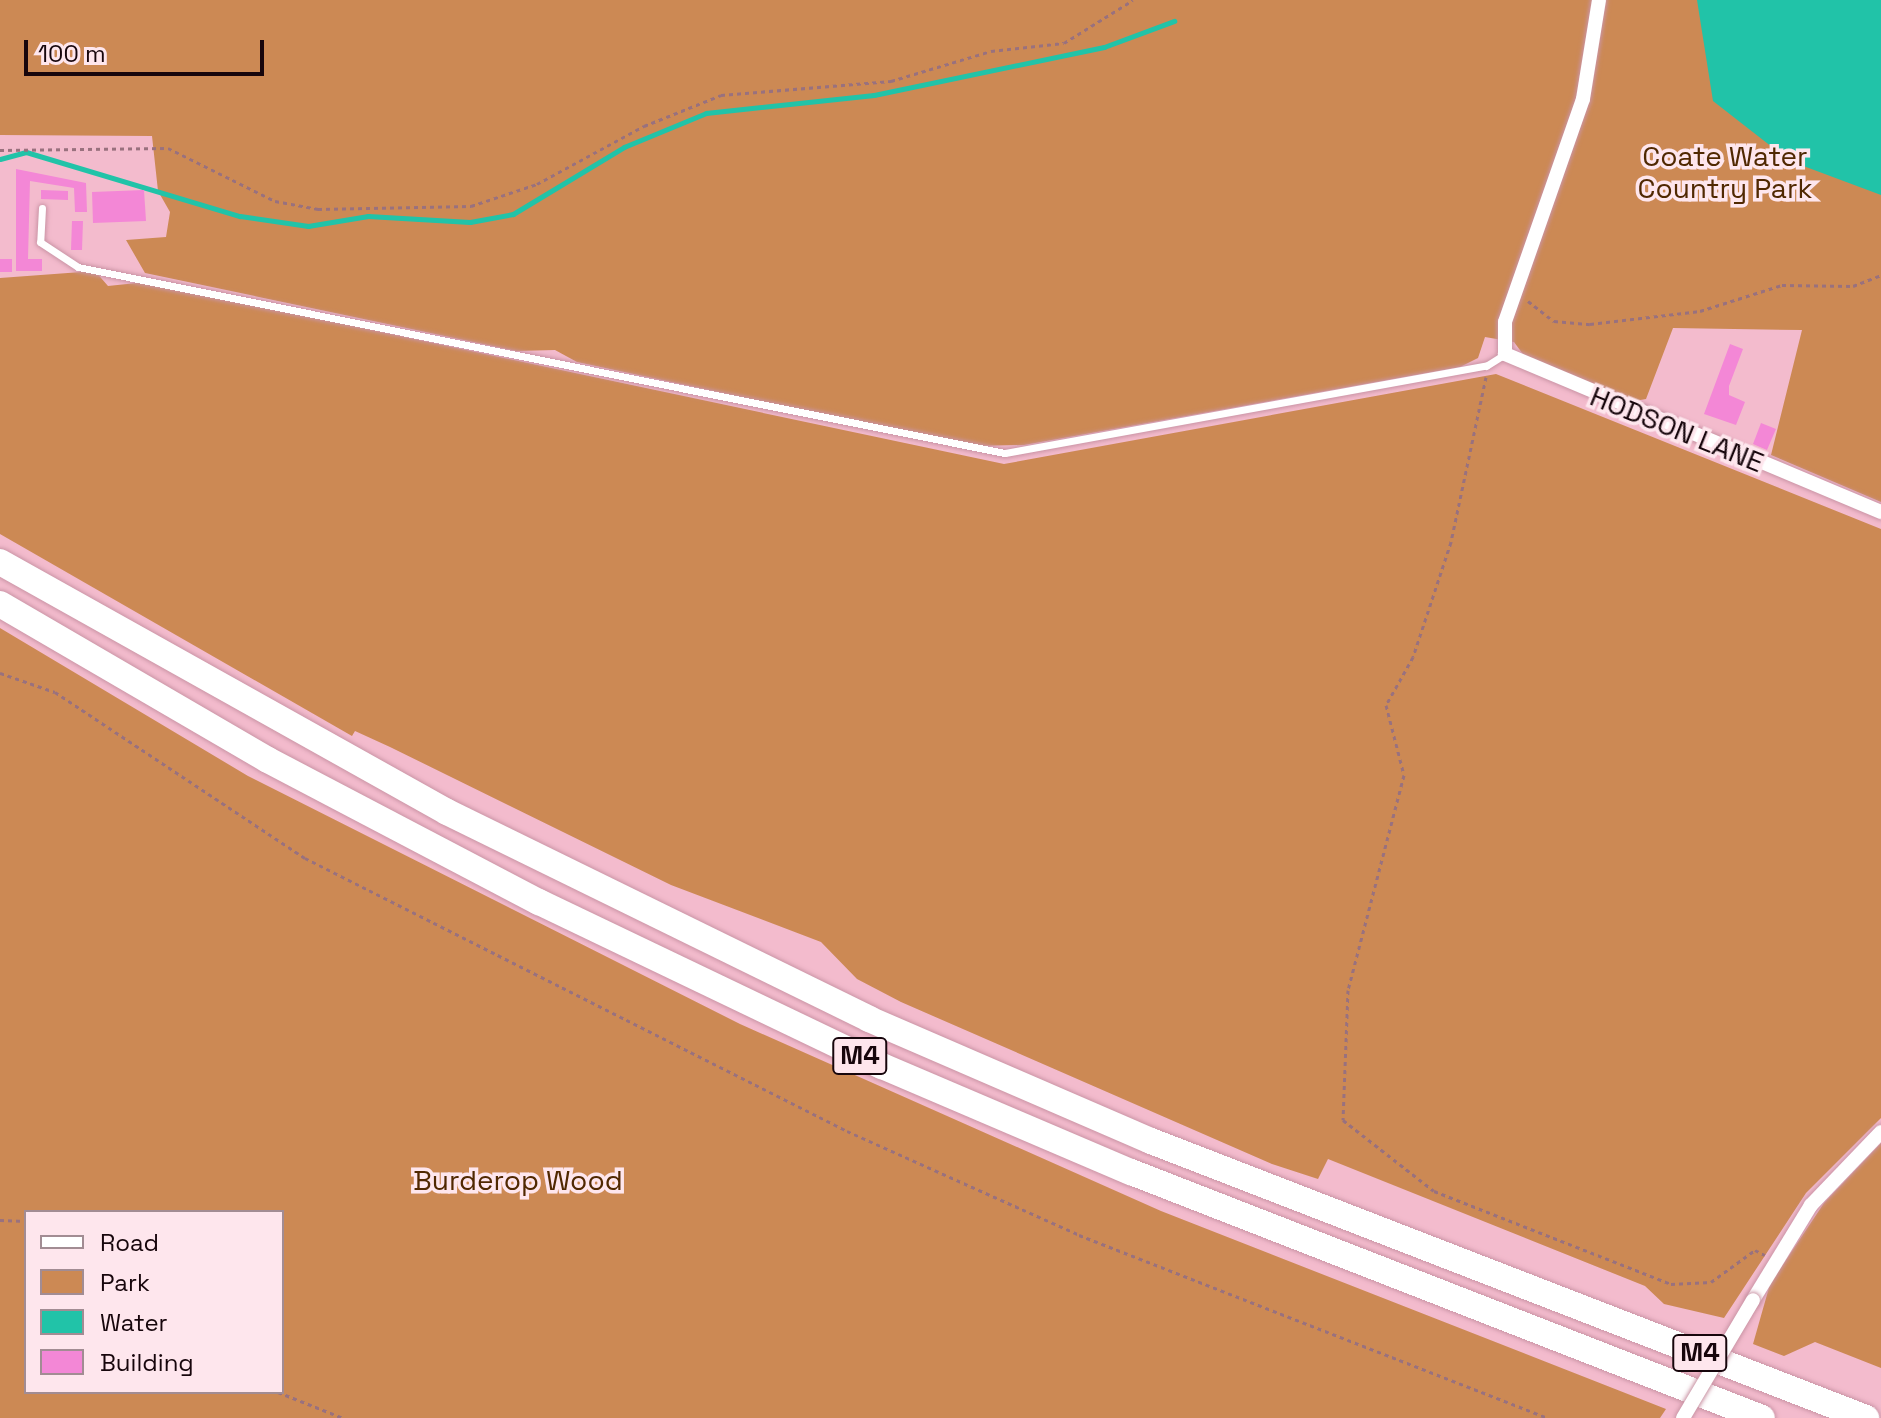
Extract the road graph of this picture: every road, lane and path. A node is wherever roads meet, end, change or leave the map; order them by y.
1 (1133, 0) edge
2 (1599, 0) edge
3 (0, 150) edge
4 (42, 208) dead end
5 (1881, 275) edge
6 (1526, 299) dead end
7 (1505, 354) junction
8 (1486, 366) junction
9 (1881, 512) edge
10 (0, 562) edge
11 (0, 604) edge
12 (0, 673) edge
13 (1881, 1132) edge
14 (0, 1220) edge
15 (24, 1221) edge
16 (1776, 1260) junction
17 (283, 1394) edge
18 (343, 1418) edge
19 (1548, 1418) edge
20 (1683, 1418) edge
21 (1762, 1418) edge
22 (1866, 1418) edge

1 - 3 path
2 - 7 street
4 - 8 lane
5 - 6 path
7 - 8 lane
7 - 9 street, HODSON LANE
8 - 16 path
10 - 22 highway, M4
11 - 21 highway, M4
12 - 19 path
13 - 16 street
14 - 15 path
16 - 20 street, bridge
17 - 18 path

